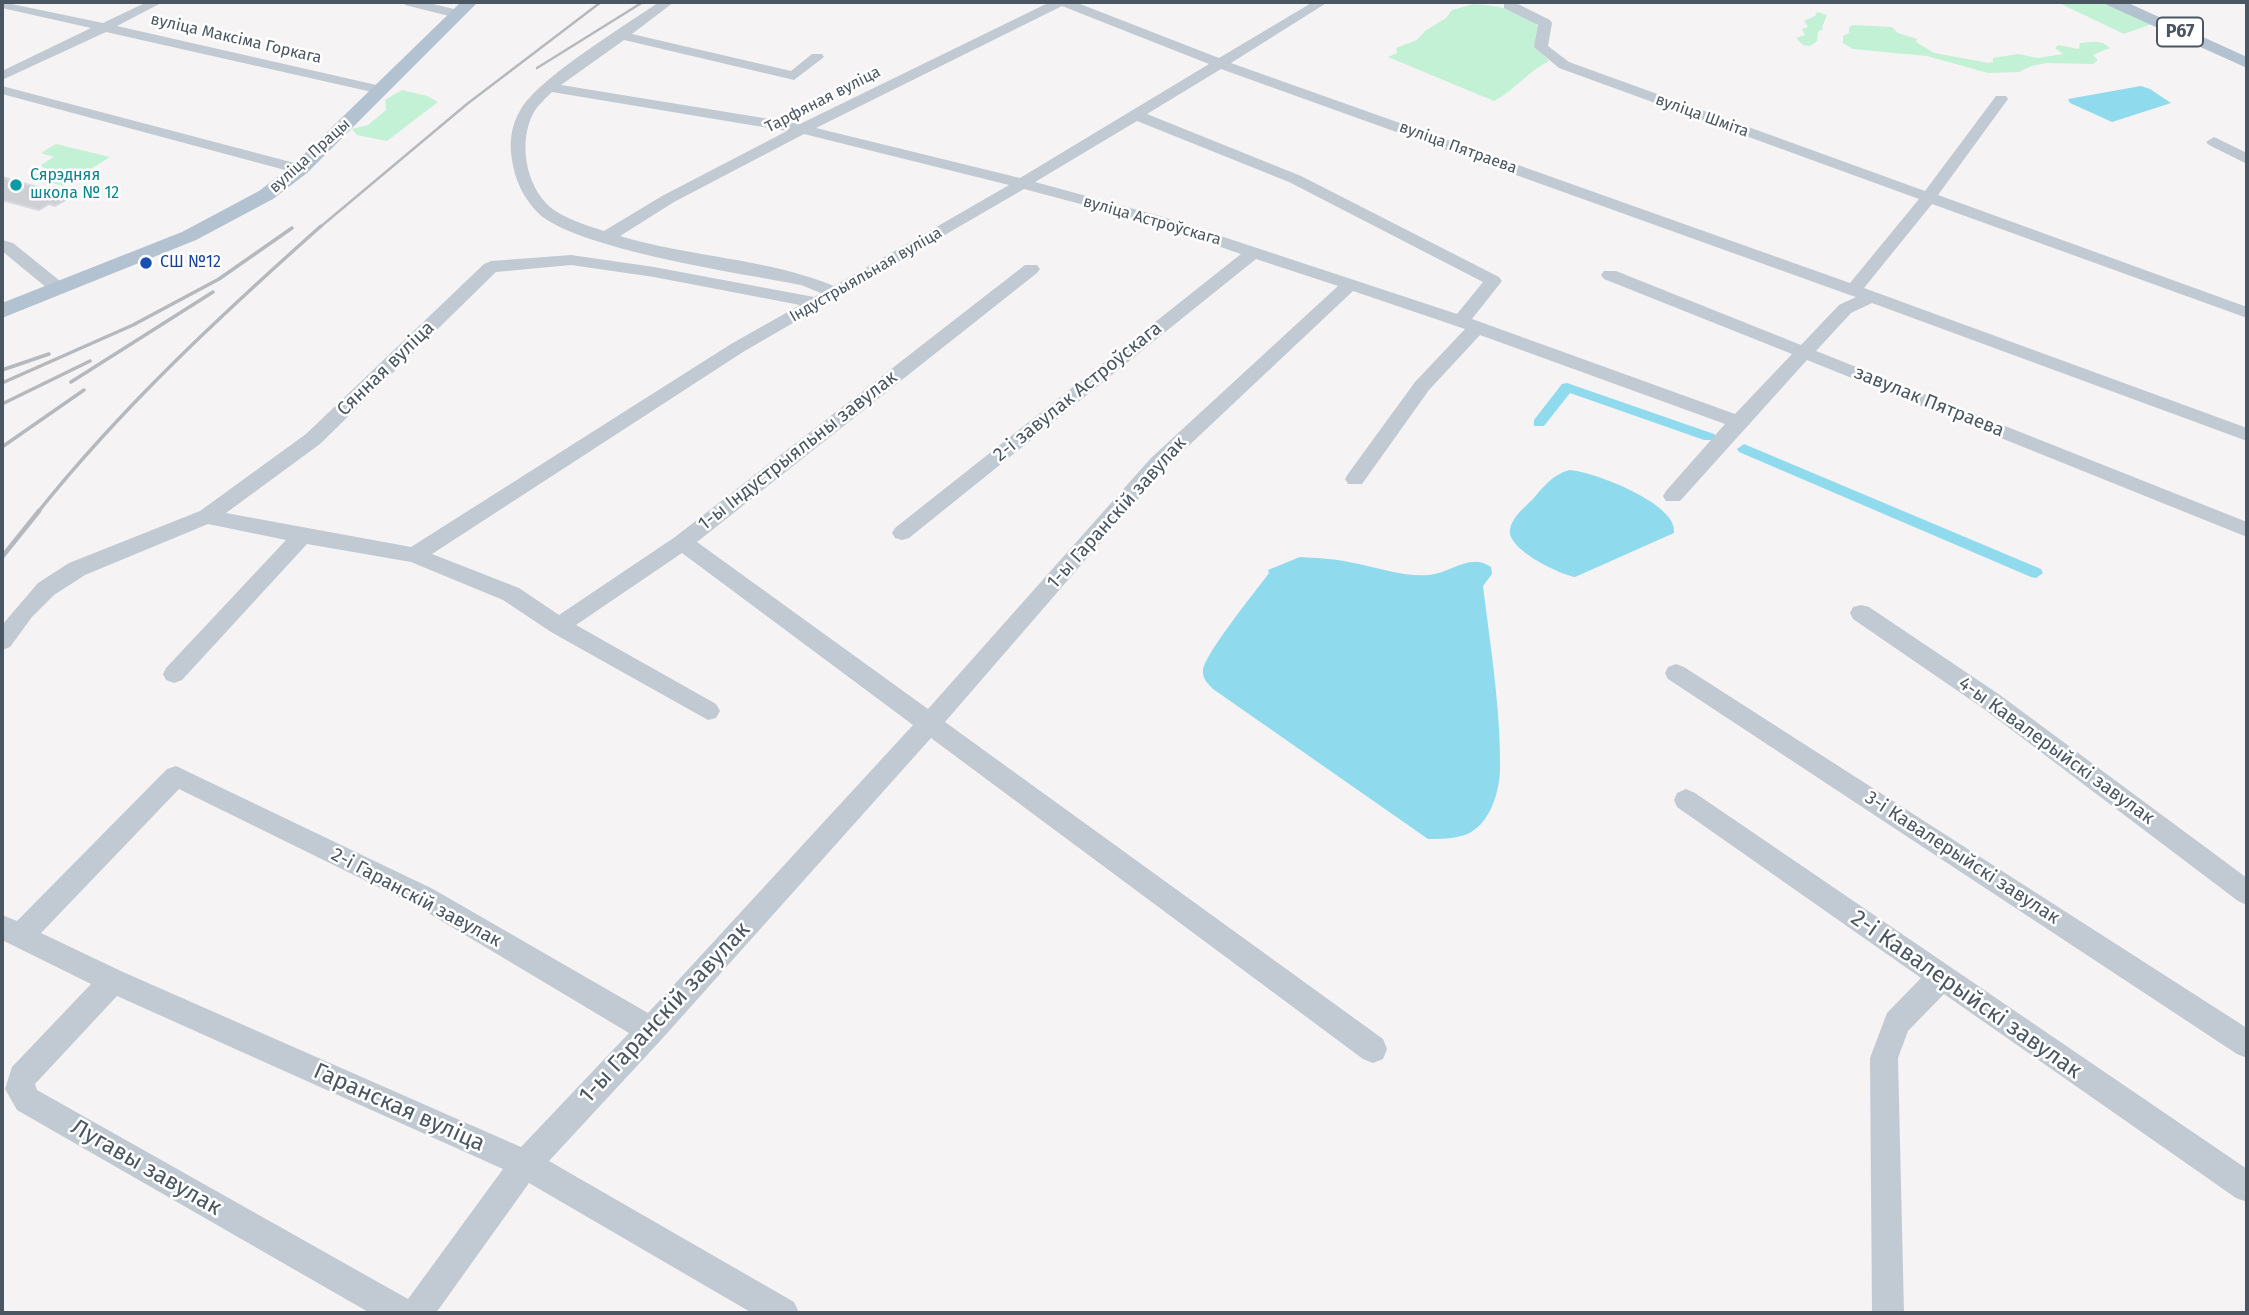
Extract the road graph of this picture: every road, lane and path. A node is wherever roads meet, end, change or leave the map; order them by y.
1 (157, 2) edge
2 (410, 2) edge
3 (667, 2) edge
4 (1062, 2) edge
5 (1322, 2) edge
6 (2113, 2) edge
7 (9, 4) edge
8 (1509, 5) dead end
9 (463, 8) edge
10 (106, 27) junction
11 (621, 36) junction
12 (817, 57) dead end
13 (2247, 63) edge
14 (1221, 64) junction
15 (2, 76) edge
16 (548, 87) junction
17 (2, 90) edge
18 (381, 90) junction
19 (2001, 99) dead end
20 (1136, 115) junction
21 (802, 129) junction
22 (2214, 142) dead end
23 (2247, 159) edge
24 (300, 169) junction
25 (1023, 184) junction
26 (1928, 197) junction
27 (606, 237) junction
28 (2, 245) edge
29 (1254, 252) junction
30 (1031, 269) dead end
31 (1610, 275) dead end
32 (1350, 285) junction
33 (59, 289) junction
34 (1853, 290) junction
35 (835, 293) junction
36 (1872, 296) junction
37 (818, 303) junction
38 (2, 311) edge
39 (2247, 313) edge
40 (1469, 324) junction
41 (1805, 353) junction
42 (1738, 422) junction
43 (2247, 435) edge
44 (1355, 480) dead end
45 (1673, 496) dead end
46 (207, 516) junction
47 (2247, 530) edge
48 (902, 533) dead end
49 (302, 536) junction
50 (682, 542) junction
51 (414, 555) junction
52 (1861, 613) dead end
53 (559, 626) junction
54 (2, 641) edge
55 (1676, 673) dead end
56 (174, 674) dead end
57 (708, 710) dead end
58 (928, 725) junction
59 (1686, 800) dead end
60 (2247, 893) edge
61 (12, 931) edge
62 (1941, 977) junction
63 (113, 981) junction
64 (651, 1030) junction
65 (2247, 1044) edge
66 (1373, 1049) dead end
67 (525, 1164) junction
68 (2247, 1187) edge
69 (401, 1313) edge
70 (418, 1313) edge
71 (783, 1313) edge
72 (1888, 1313) edge

1 - 10 street
2 - 9 street
3 - 11 street
4 - 14 street, вуліца Пятраева
4 - 21 street, Тарфяная вуліца
5 - 14 street, Індустрыяльная вуліца
6 - 13 main road, Р67
7 - 10 street, вуліца Максіма Горкага
8 - 26 street, вуліца Шміта
9 - 18 main road, вуліца Працы
10 - 15 street
10 - 18 street, вуліца Максіма Горкага
11 - 12 street
11 - 16 street
14 - 20 street, Індустрыяльная вуліца
14 - 34 street, вуліца Пятраева
16 - 21 street, вуліца Астроўскага
16 - 27 street
17 - 24 street
18 - 24 main road, вуліца Працы
19 - 26 street
20 - 25 street, Індустрыяльная вуліца
20 - 40 street
21 - 25 street, вуліца Астроўскага
21 - 27 street, Тарфяная вуліца
22 - 23 street
24 - 33 main road, вуліца Працы
25 - 29 street, вуліца Астроўскага
25 - 35 street, Індустрыяльная вуліца
26 - 34 street
26 - 39 street, вуліца Шміта
27 - 35 street
28 - 33 street
29 - 32 street, вуліца Астроўскага
29 - 48 street, 2-і завулак Астроўскага
30 - 50 street, 1-ы Індустрыяльны завулак
31 - 41 street, завулак Пятраева
32 - 40 street, вуліца Астроўскага
32 - 58 street, 1-ы Гаранскій завулак
33 - 38 main road, вуліца Працы
34 - 36 street, вуліца Пятраева
35 - 37 street, Індустрыяльная вуліца
36 - 41 street
36 - 43 street, вуліца Пятраева
37 - 46 street, Сянная вуліца
37 - 51 street, Індустрыяльная вуліца
40 - 42 street, вуліца Астроўскага
40 - 44 street
41 - 42 street
41 - 47 street, завулак Пятраева
42 - 45 street
46 - 49 street
46 - 54 street, Сянная вуліца
49 - 51 street
49 - 56 street
50 - 53 street, 1-ы Індустрыяльны завулак
50 - 58 street
51 - 53 street
52 - 60 street, 4-ы Кавалерыйскі завулак
53 - 57 street
55 - 65 street, 3-і Кавалерыйскі завулак
58 - 64 street, 1-ы Гаранскій завулак
58 - 66 street
59 - 62 street, 2-і Кавалерыйскі завулак
61 - 63 street, Гаранская вуліца
61 - 64 street, 2-і Гаранскій завулак
62 - 68 street, 2-і Кавалерыйскі завулак
62 - 72 street
63 - 67 street, Гаранская вуліца
63 - 69 street, Лугавы завулак
64 - 67 street, 1-ы Гаранскій завулак
67 - 70 street, 1-ы Гаранскій завулак
67 - 71 street, Гаранская вуліца

